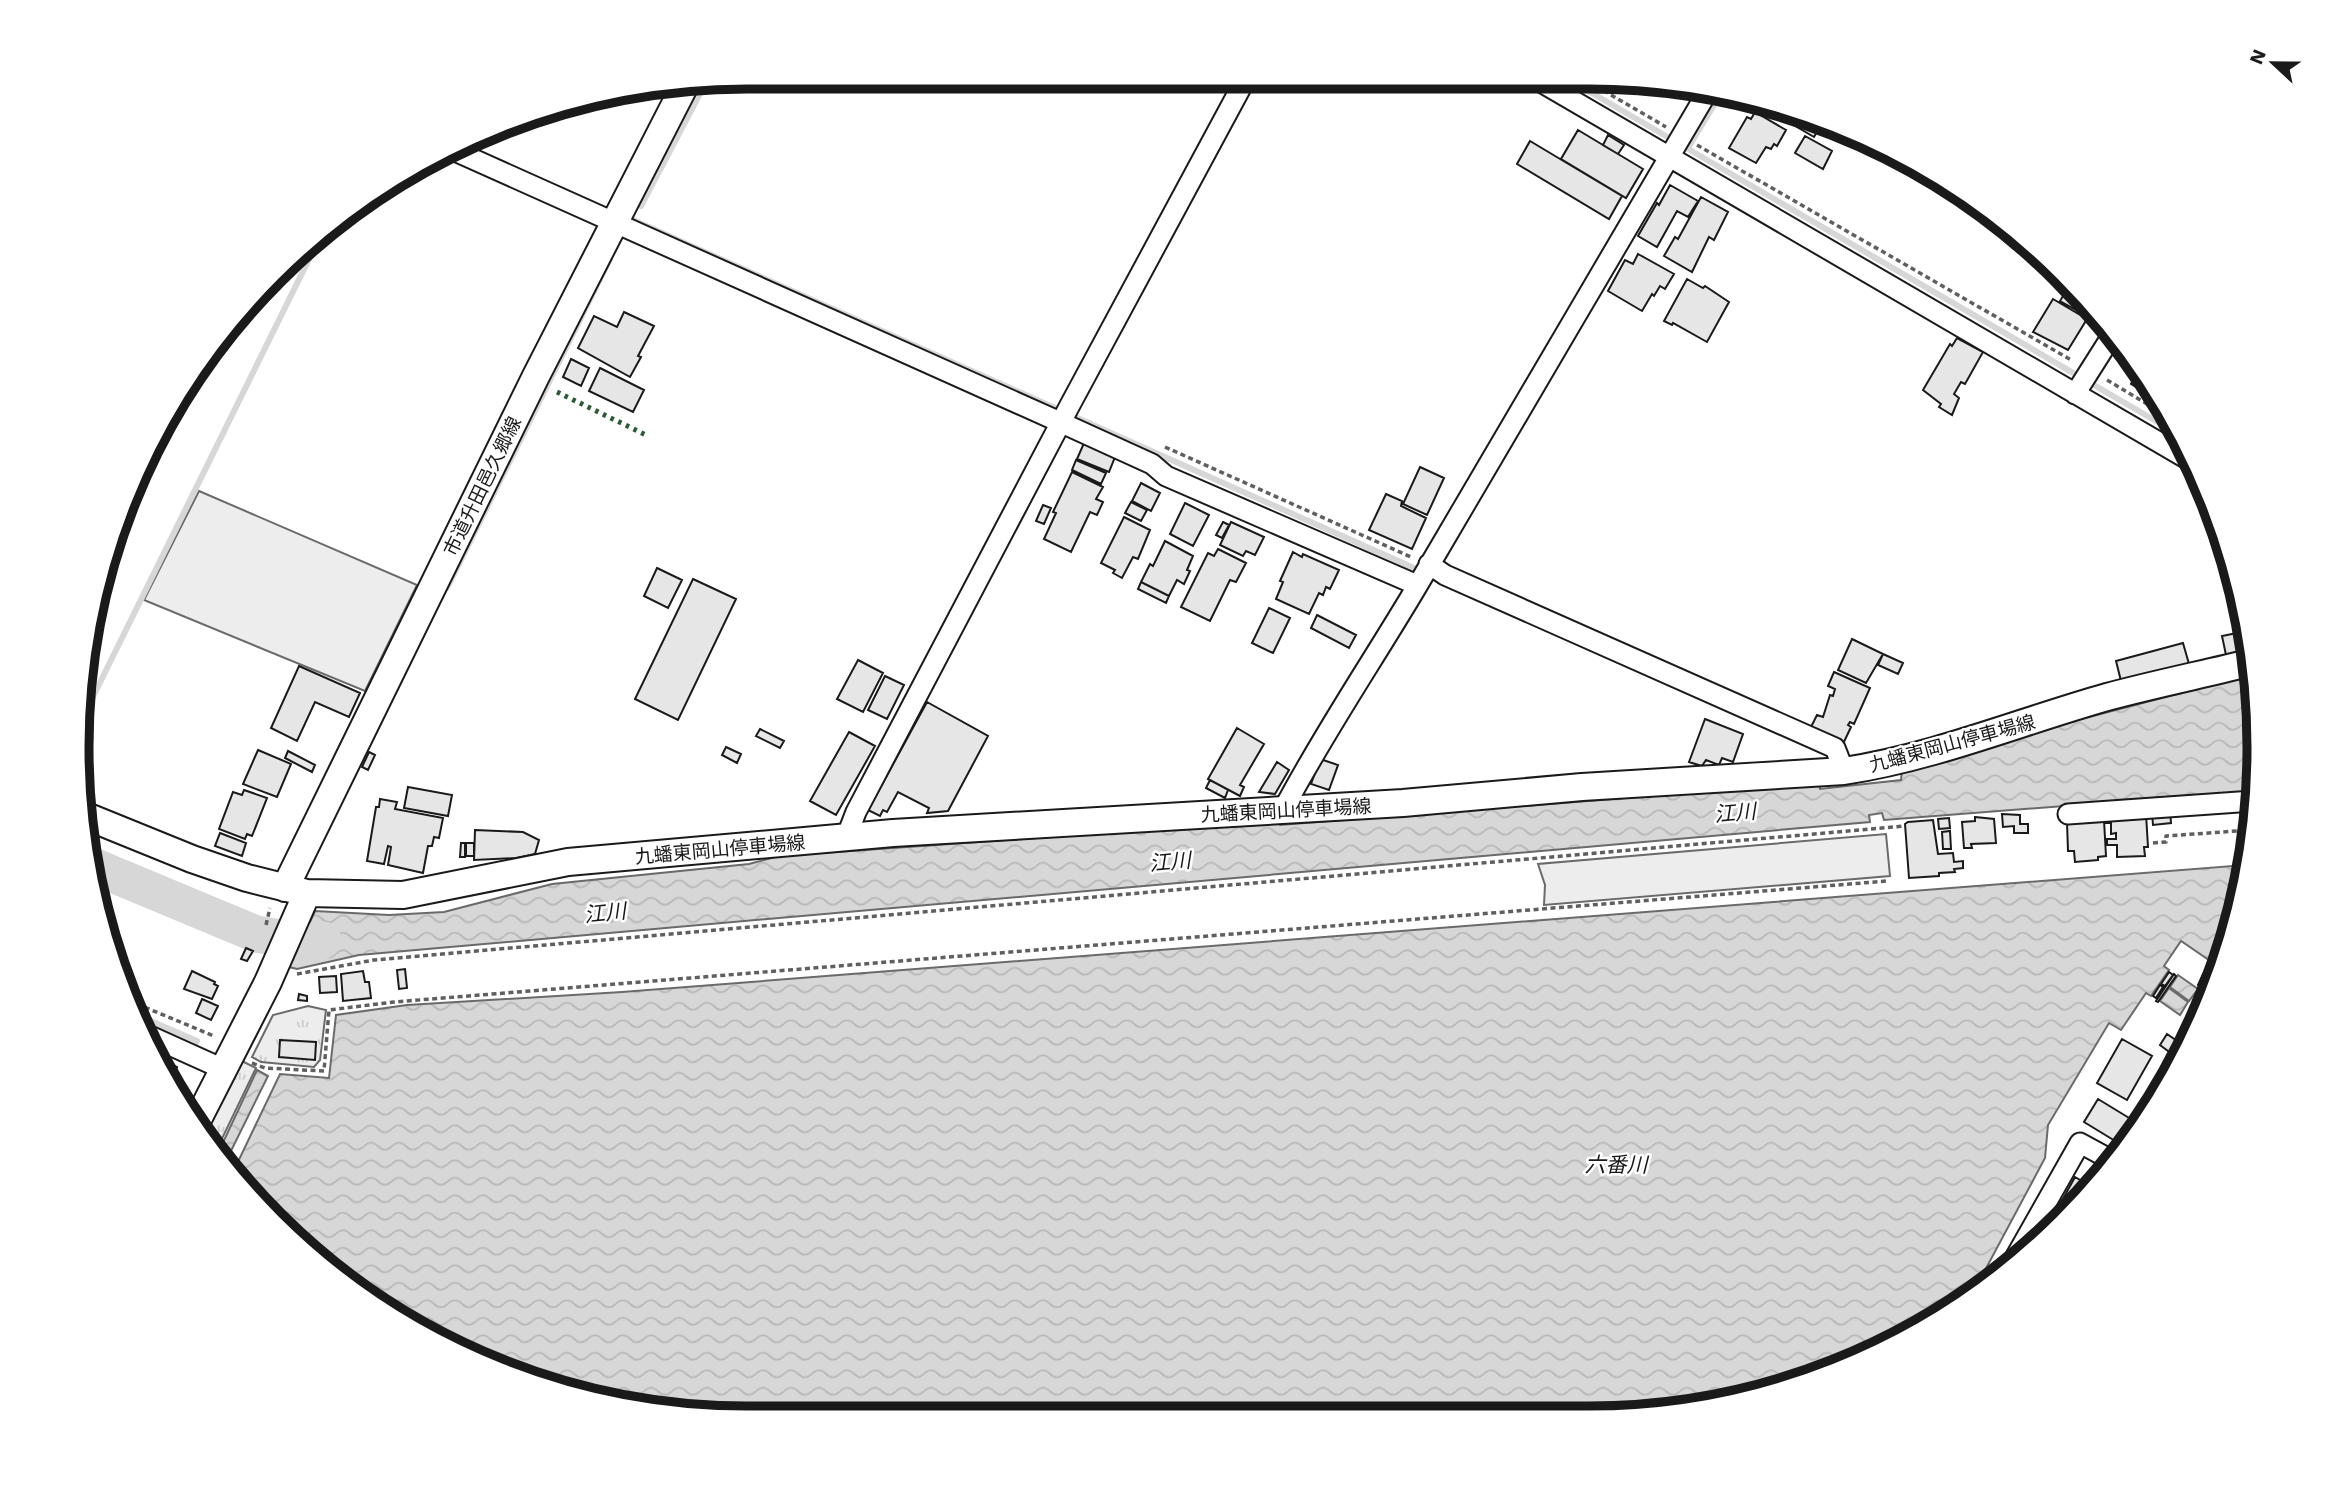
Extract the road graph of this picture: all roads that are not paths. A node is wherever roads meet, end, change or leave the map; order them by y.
1 (1240, 89) edge
2 (1556, 89) edge
3 (681, 93) edge
4 (1703, 100) edge
5 (1680, 145) junction
6 (463, 154) edge
7 (618, 217) junction
8 (2107, 343) edge
9 (2083, 381) junction
10 (1065, 417) junction
11 (2176, 450) edge
12 (1423, 574) junction
13 (2241, 665) edge
14 (1844, 771) junction
15 (2244, 802) edge
16 (1283, 810) junction
17 (2068, 814) dead end
18 (94, 819) edge
19 (846, 838) junction
20 (297, 897) junction
21 (157, 1038) edge
22 (230, 1056) junction
23 (201, 1114) edge
24 (2104, 1156) edge
25 (2025, 1240) edge

1 - 10 street
2 - 5 street
3 - 7 main road, 市道升田邑久郷線
4 - 5 street
5 - 9 street
5 - 12 street
6 - 7 street
7 - 10 street
7 - 20 main road, 市道升田邑久郷線
8 - 9 street
9 - 11 street
10 - 12 street
10 - 19 street
12 - 14 street
12 - 16 street
13 - 14 main road, 九蟠東岡山停車場線
14 - 16 main road, 九蟠東岡山停車場線
15 - 17 street
16 - 19 main road, 九蟠東岡山停車場線
18 - 20 main road, 九蟠東岡山停車場線
19 - 20 main road, 九蟠東岡山停車場線
20 - 22 main road
21 - 22 street
22 - 23 main road
24 - 25 street

